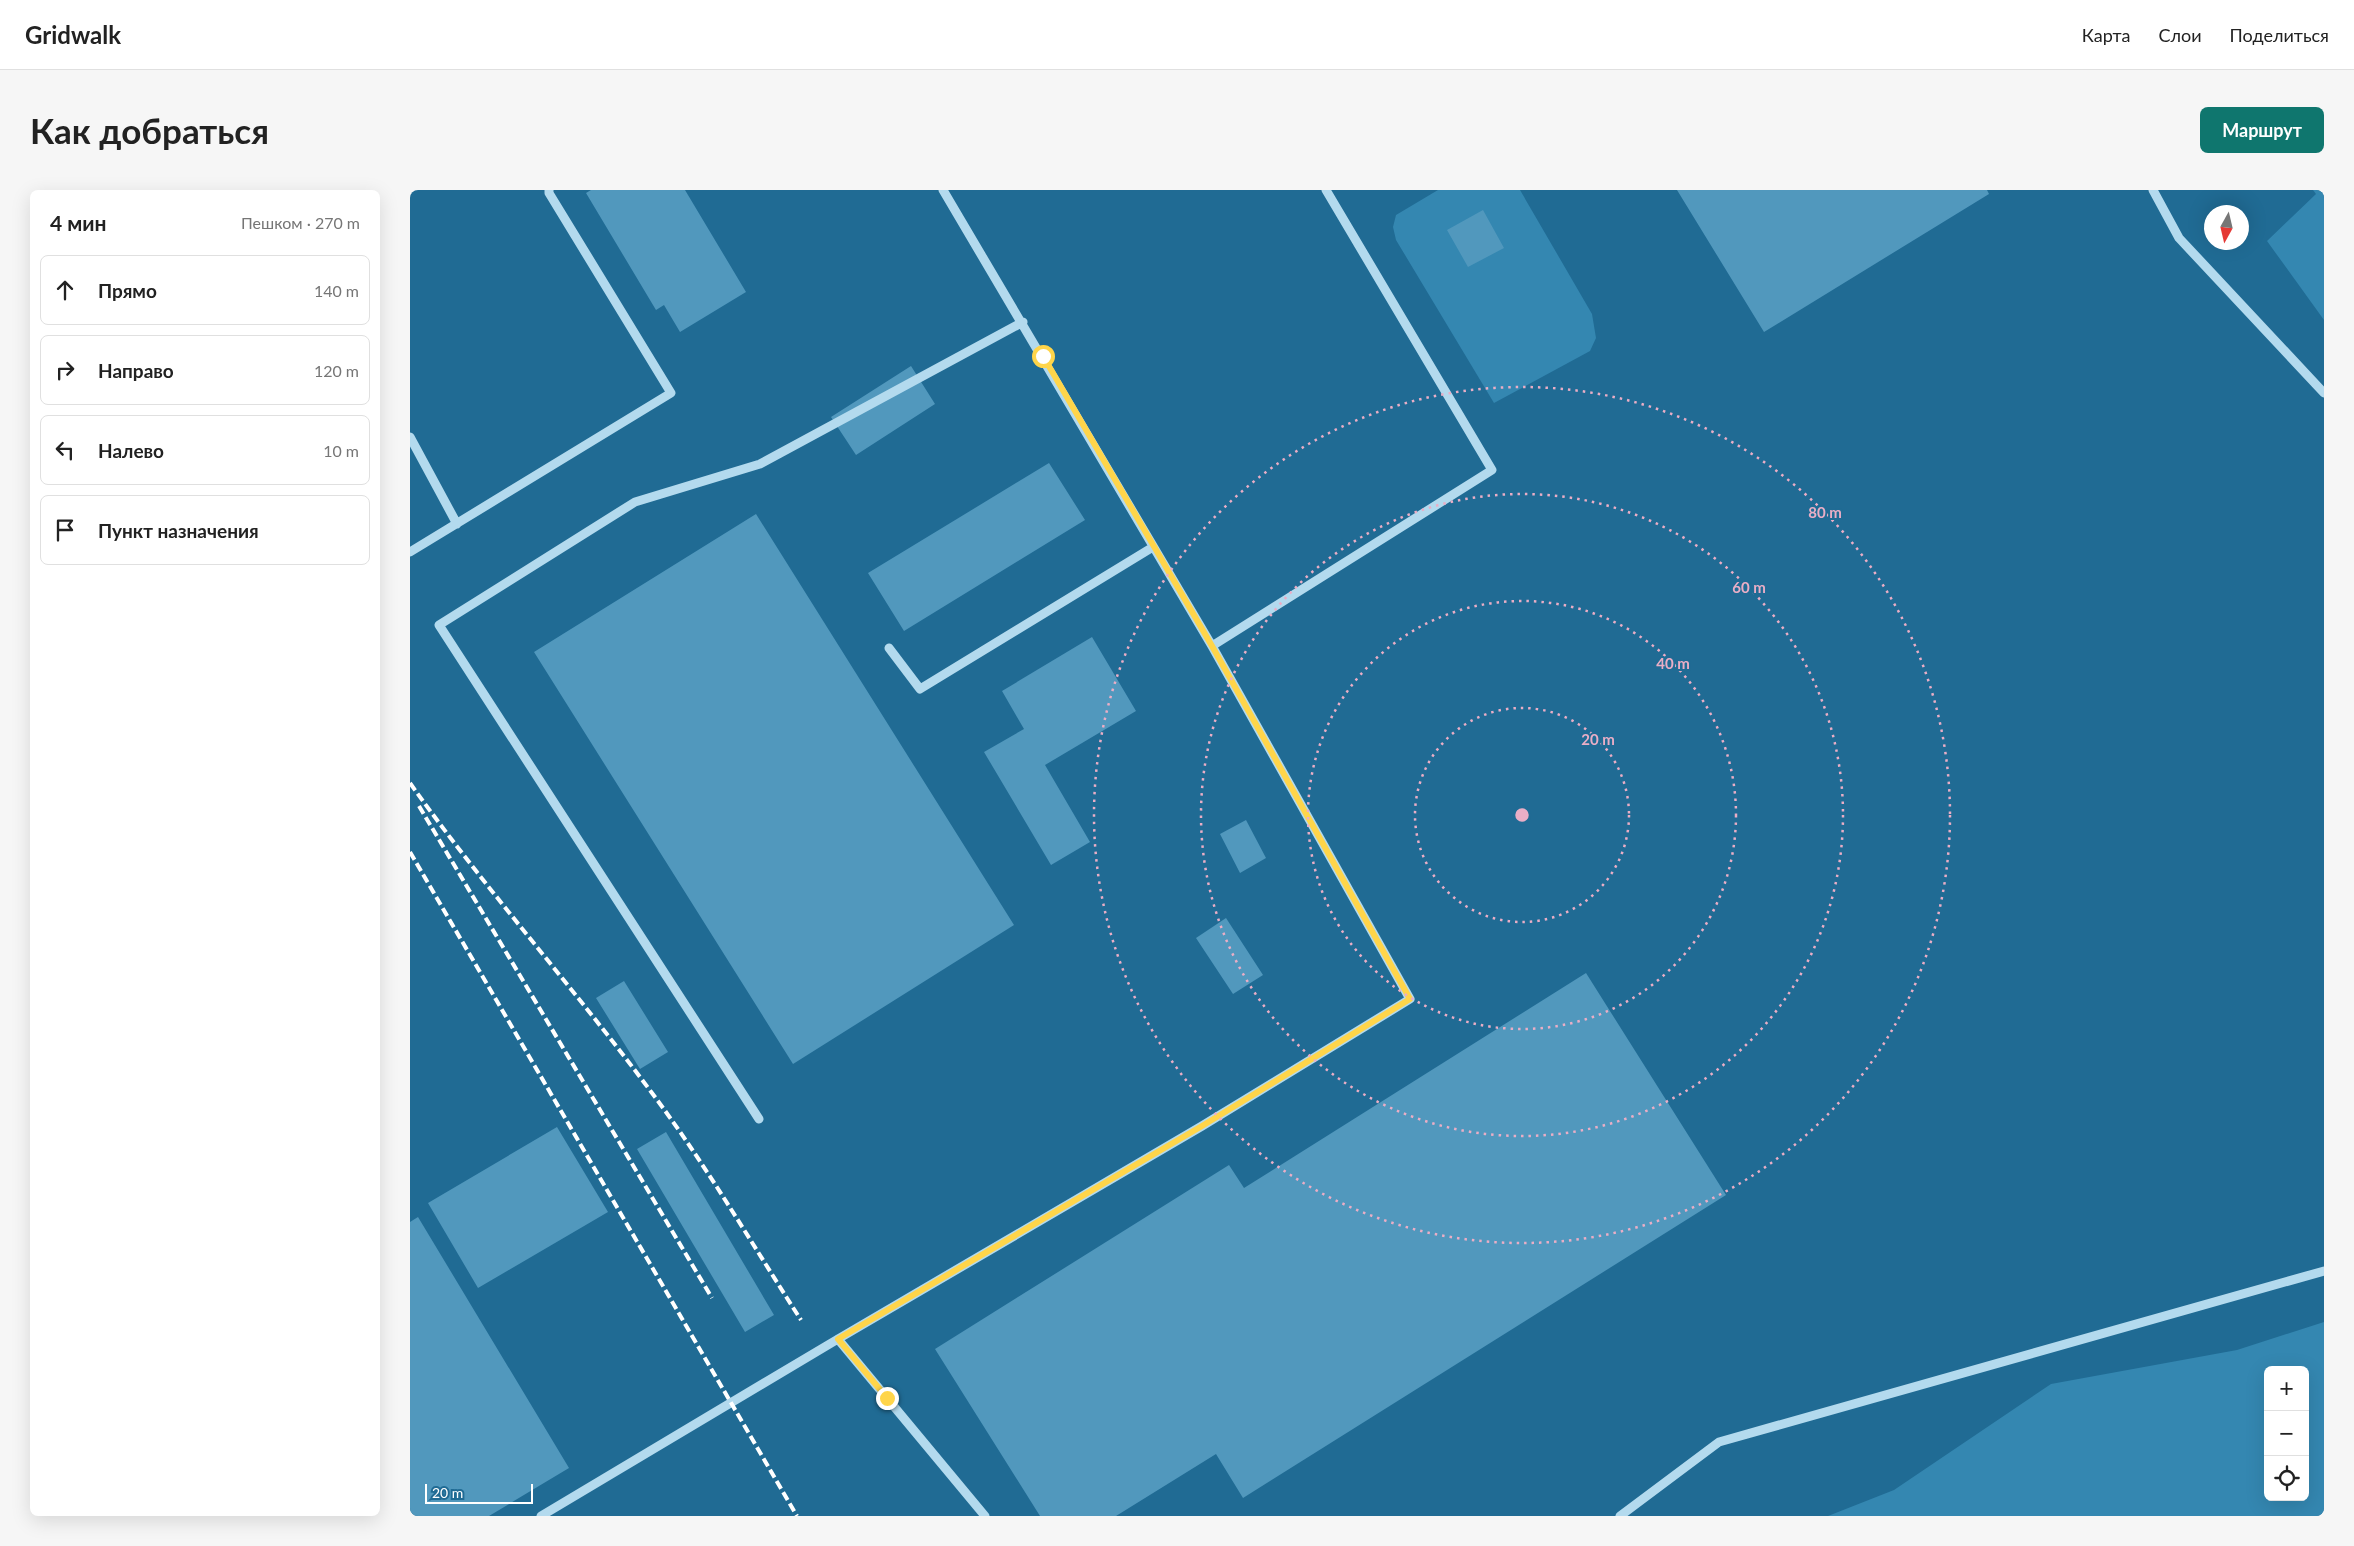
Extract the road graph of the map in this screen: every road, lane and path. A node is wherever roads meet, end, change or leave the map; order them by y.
1 (550, 190) edge
2 (943, 190) edge
3 (1326, 190) edge
4 (2153, 190) edge
5 (1023, 322) junction
6 (2324, 393) edge
7 (410, 437) edge
8 (457, 524) junction
9 (1152, 546) junction
10 (410, 552) edge
11 (1212, 646) junction
12 (889, 648) dead end
13 (759, 1119) dead end
14 (2324, 1271) edge
15 (838, 1339) junction
16 (541, 1516) edge
17 (985, 1516) edge
18 (1620, 1516) edge

1 - 8 street
2 - 5 street
3 - 11 street
4 - 6 street
5 - 9 street
5 - 13 street
7 - 8 street
8 - 10 street
9 - 11 street
9 - 12 street
11 - 15 street
14 - 18 street
15 - 16 street
15 - 17 street

